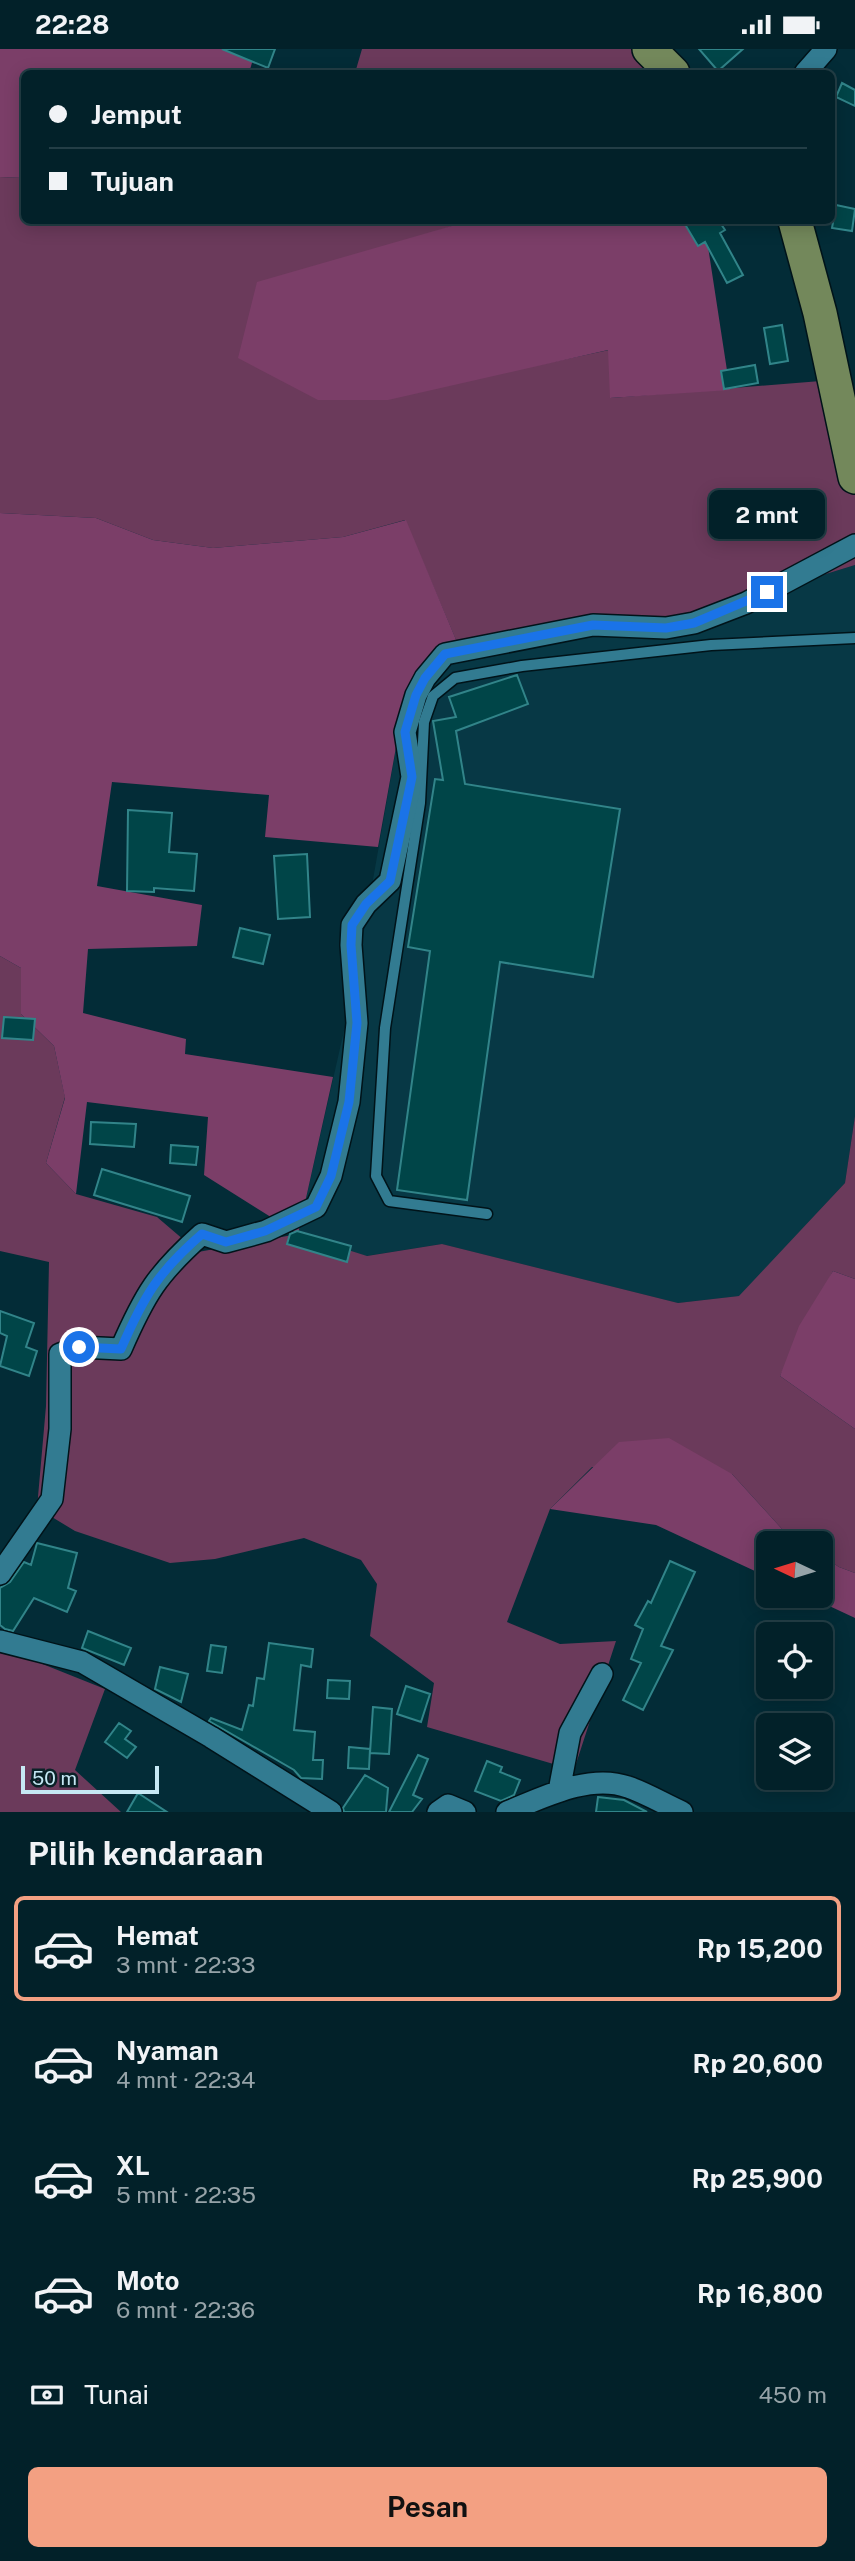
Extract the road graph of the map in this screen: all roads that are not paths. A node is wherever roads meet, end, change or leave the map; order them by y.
1 (649, 49) edge
2 (826, 49) edge
3 (670, 70) edge
4 (807, 70) edge
5 (796, 224) edge
6 (855, 477) edge
7 (855, 545) edge
8 (855, 638) edge
9 (487, 1214) dead end
10 (0, 1574) edge
11 (0, 1641) edge
12 (602, 1674) dead end
13 (559, 1791) junction
14 (321, 1809) edge
15 (438, 1812) edge
16 (465, 1812) edge
17 (507, 1812) edge
18 (682, 1812) edge

1 - 3 main road
2 - 4 street
5 - 6 main road
7 - 10 street
8 - 9 lane
11 - 14 street
12 - 13 street
13 - 17 street
13 - 18 street
15 - 16 street

